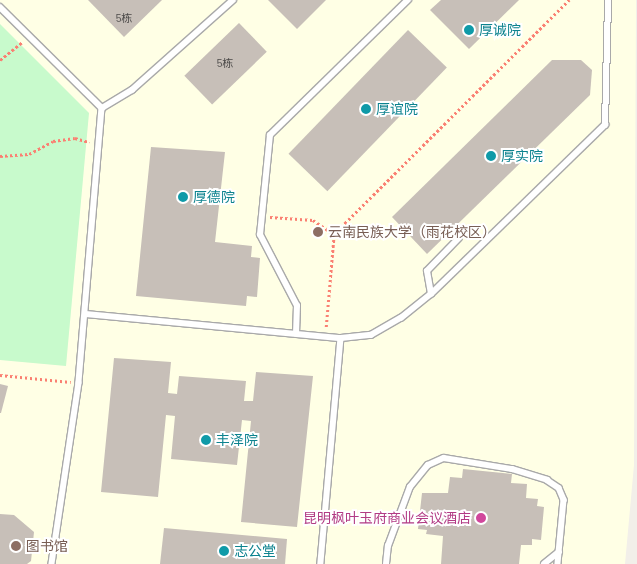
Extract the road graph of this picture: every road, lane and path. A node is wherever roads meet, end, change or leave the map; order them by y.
1 (233, 0) edge
2 (408, 0) edge
3 (569, 0) edge
4 (608, 0) edge
5 (0, 7) edge
6 (31, 37) junction
7 (0, 60) edge
8 (102, 108) junction
9 (99, 145) junction
10 (0, 156) edge
11 (262, 216) junction
12 (334, 234) junction
13 (458, 239) dead end
14 (431, 294) junction
15 (86, 314) junction
16 (296, 334) junction
17 (325, 336) junction
18 (341, 338) junction
19 (0, 375) edge
20 (79, 383) junction
21 (559, 552) junction
22 (52, 564) edge
23 (321, 564) edge
24 (386, 564) edge
25 (544, 564) edge
26 (558, 564) edge

1 - 8 lane
2 - 11 lane
3 - 12 path
4 - 14 lane
5 - 6 lane
6 - 7 path
6 - 8 lane
8 - 9 lane
9 - 10 path
9 - 15 lane
11 - 12 path
11 - 16 lane
12 - 17 path
13 - 14 lane
14 - 18 lane
15 - 16 lane
15 - 20 lane
16 - 17 lane
17 - 18 lane
18 - 23 lane
19 - 20 path
20 - 22 lane
21 - 24 lane
21 - 25 lane
21 - 26 lane

